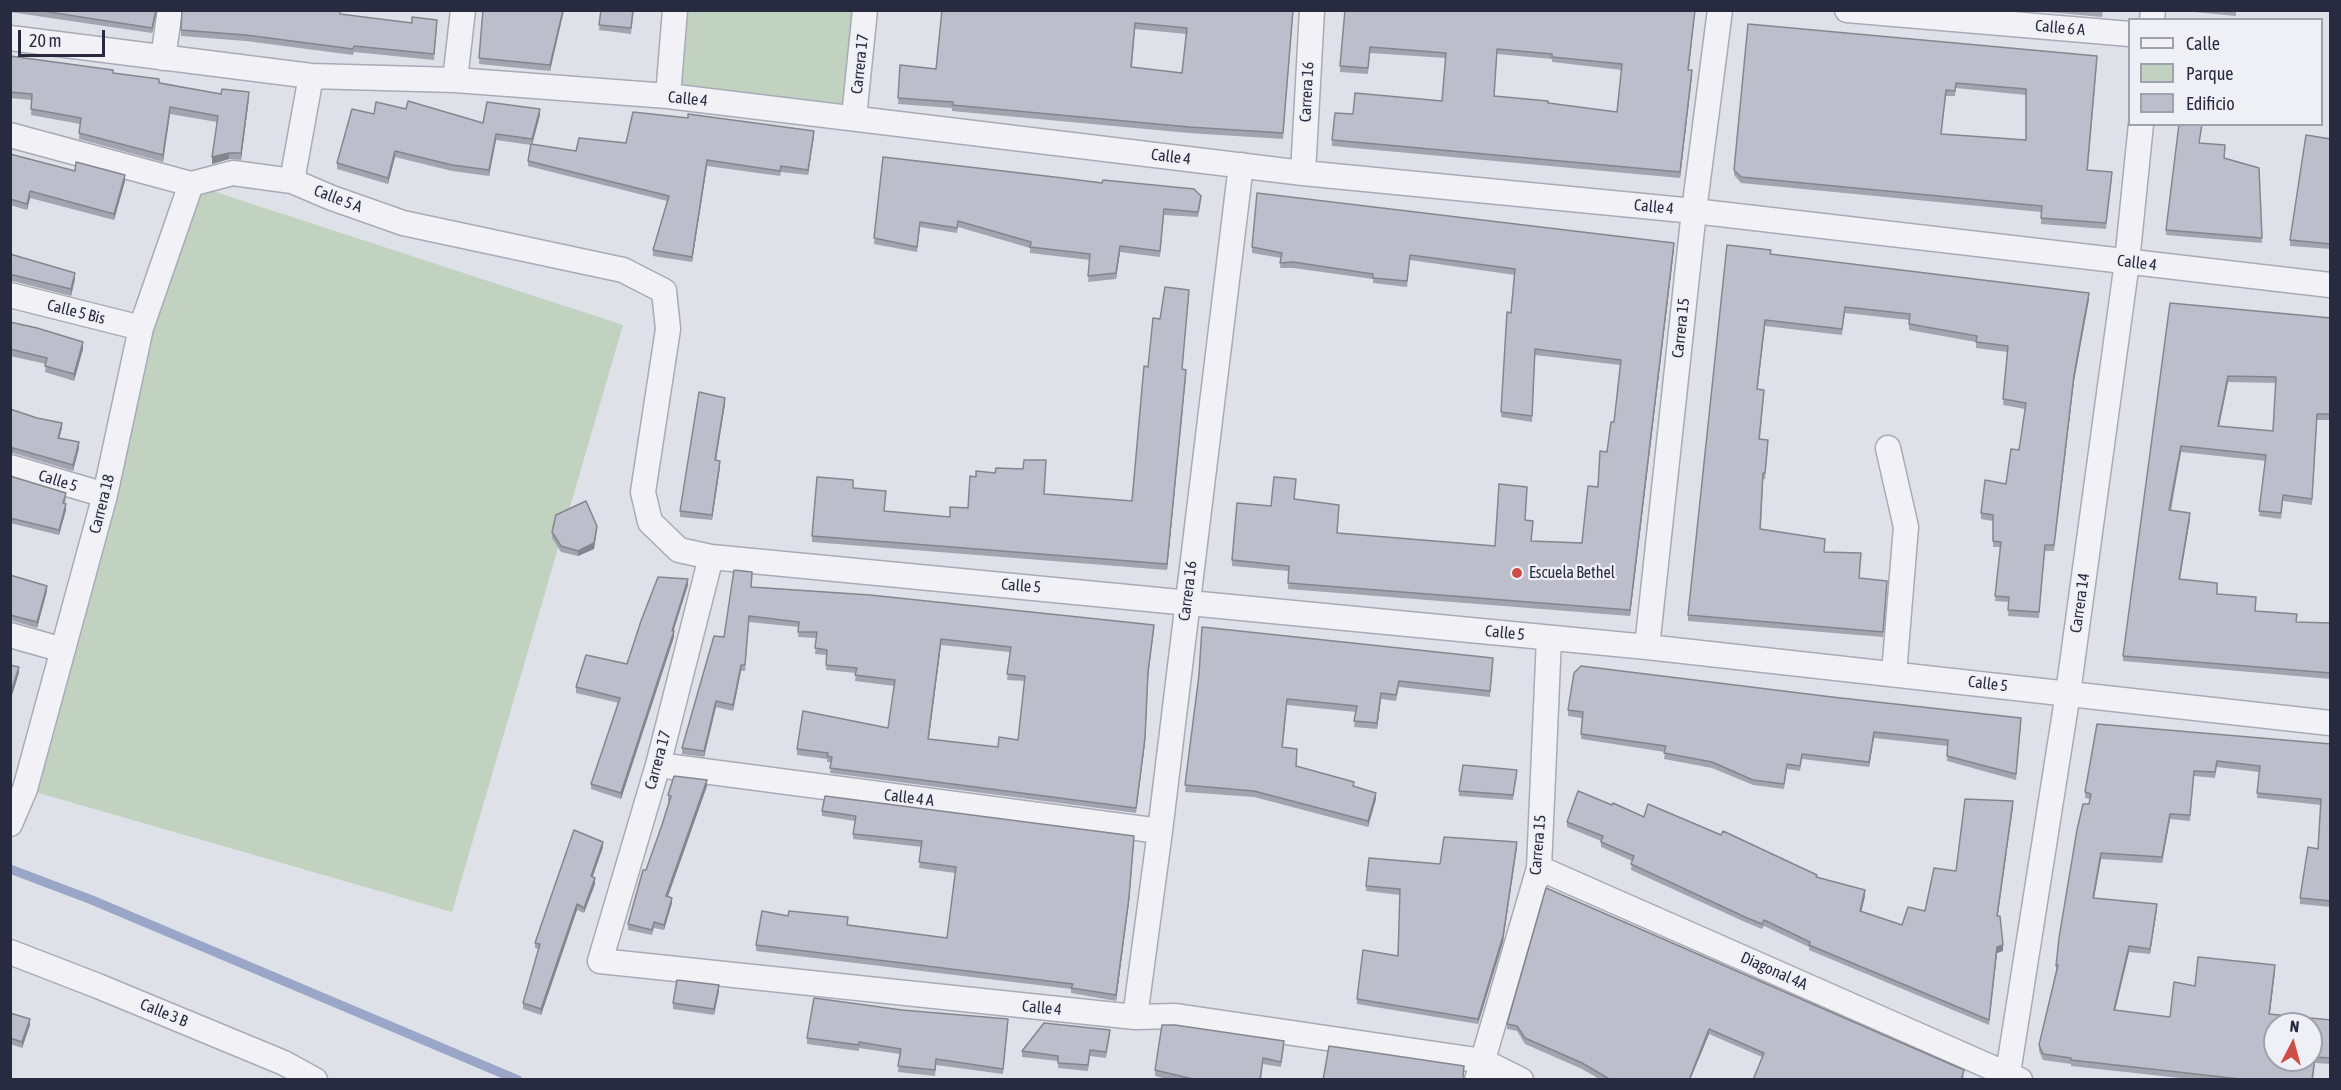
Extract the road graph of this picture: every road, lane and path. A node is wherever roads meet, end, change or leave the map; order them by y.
1 (170, 10) edge
2 (463, 10) edge
3 (675, 10) edge
4 (865, 10) edge
5 (1312, 10) edge
6 (1720, 10) edge
7 (1846, 10) edge
8 (2128, 33) edge
9 (10, 38) edge
10 (163, 58) junction
11 (311, 76) junction
12 (455, 80) junction
13 (668, 96) junction
14 (854, 117) junction
15 (2141, 126) edge
16 (10, 135) edge
17 (1241, 165) junction
18 (1303, 173) junction
19 (292, 181) junction
20 (191, 184) junction
21 (1694, 211) junction
22 (2127, 262) junction
23 (2331, 285) edge
24 (10, 295) edge
25 (141, 328) junction
26 (1888, 448) dead end
27 (10, 467) edge
28 (105, 495) junction
29 (679, 550) joint
30 (711, 556) junction
31 (1187, 602) junction
32 (10, 635) edge
33 (1549, 638) junction
34 (1647, 647) junction
35 (63, 650) junction
36 (1894, 673) junction
37 (2068, 693) junction
38 (2331, 723) edge
39 (658, 765) junction
40 (10, 824) edge
41 (1160, 831) junction
42 (1539, 868) junction
43 (10, 952) edge
44 (600, 961) joint
45 (1135, 1017) junction
46 (1480, 1070) edge
47 (2011, 1077) edge
48 (315, 1080) edge
49 (1521, 1080) edge

1 - 10 street
2 - 12 street
3 - 13 street
4 - 14 street, Carrera 17
5 - 18 street, Carrera 16
6 - 21 street, Carrera 15
7 - 8 street, Calle 6 A
9 - 10 street, Calle 4
10 - 11 street, Calle 4
11 - 12 street, Calle 4
11 - 19 street
12 - 13 street, Calle 4
13 - 14 street, Calle 4
14 - 17 street, Calle 4
15 - 22 street, Carrera 14
16 - 20 street, Calle 5 A
17 - 18 street, Calle 4
17 - 31 street, Carrera 16
18 - 21 street, Calle 4
19 - 20 street, Calle 5 A
19 - 29 street, Calle 5 A
20 - 25 street, Carrera 18
21 - 22 street, Calle 4
21 - 34 street, Carrera 15
22 - 23 street, Calle 4
22 - 37 street, Carrera 14
24 - 25 street, Calle 5 Bis
25 - 28 street, Carrera 18
26 - 36 street
27 - 28 street, Calle 5
28 - 35 street, Carrera 18
29 - 30 street, Calle 5
30 - 31 street, Calle 5
30 - 39 street, Carrera 17
31 - 33 street, Calle 5
31 - 41 street, Carrera 16
32 - 35 street
33 - 34 street, Calle 5
33 - 42 street, Carrera 15
34 - 36 street, Calle 5
35 - 40 street, Carrera 18
36 - 37 street, Calle 5
37 - 38 street, Calle 5
37 - 47 street, Carrera 14
39 - 41 street, Calle 4 A
39 - 44 street, Carrera 17
41 - 45 street, Carrera 16
42 - 46 street, Carrera 15
42 - 47 street, Diagonal 4A
43 - 48 street, Calle 3 B
44 - 45 street, Calle 4
45 - 46 street, Calle 4
46 - 49 street, Calle 4

